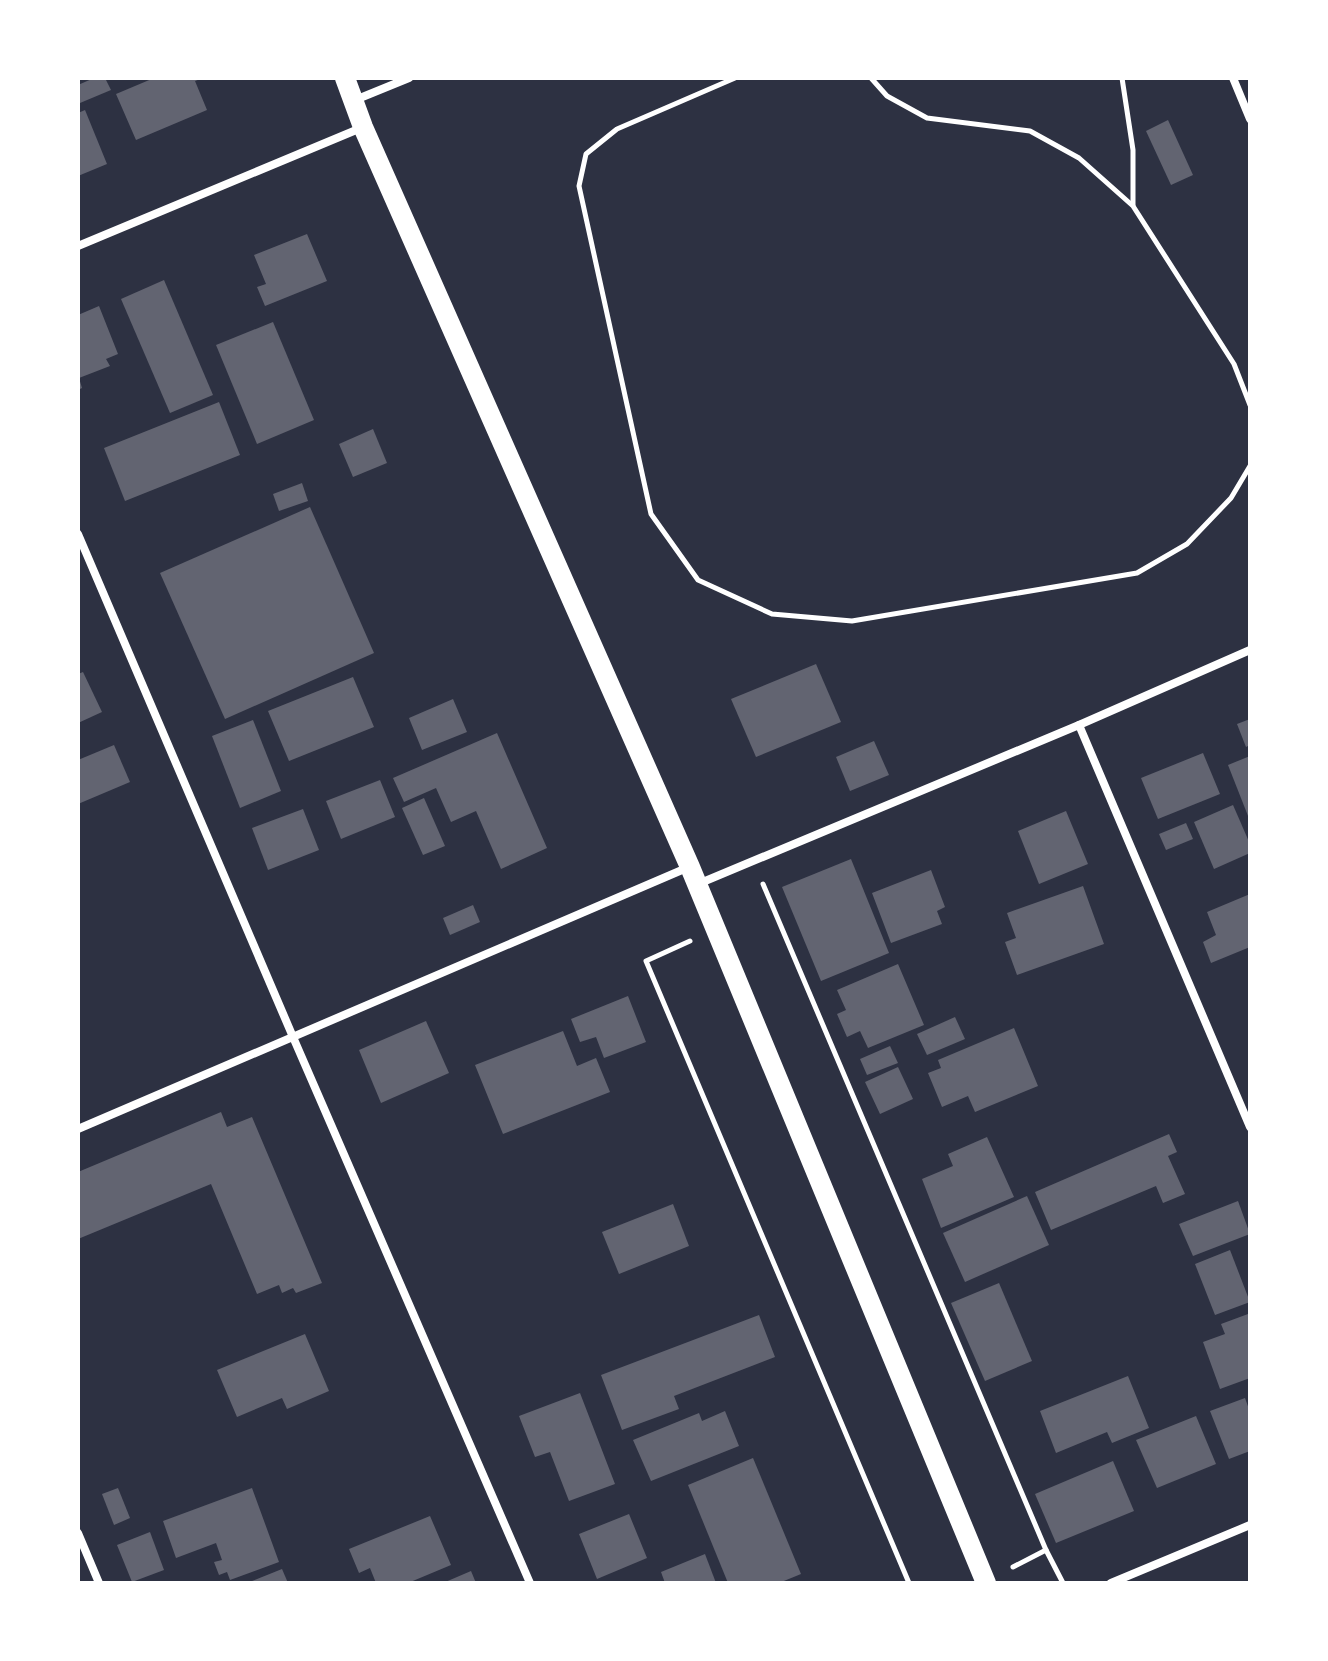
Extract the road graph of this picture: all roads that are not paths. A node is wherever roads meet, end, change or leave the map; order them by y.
1 (345, 78) edge
2 (409, 78) edge
3 (1233, 78) edge
4 (355, 100) junction
5 (1250, 119) edge
6 (363, 127) junction
7 (78, 246) edge
8 (78, 534) edge
9 (1250, 650) edge
10 (1079, 725) junction
11 (694, 876) junction
12 (293, 1037) junction
13 (1250, 1127) edge
14 (78, 1129) edge
15 (1250, 1525) edge
16 (78, 1533) edge
17 (99, 1583) edge
18 (530, 1583) edge
19 (986, 1583) edge
20 (1111, 1583) edge

1 - 4 main road
2 - 4 street
3 - 5 street
4 - 6 main road
6 - 7 street
6 - 11 main road
8 - 12 street
9 - 10 street
10 - 11 street
10 - 13 street
11 - 12 street
11 - 19 main road
12 - 14 street
12 - 18 street
15 - 20 street
16 - 17 street

